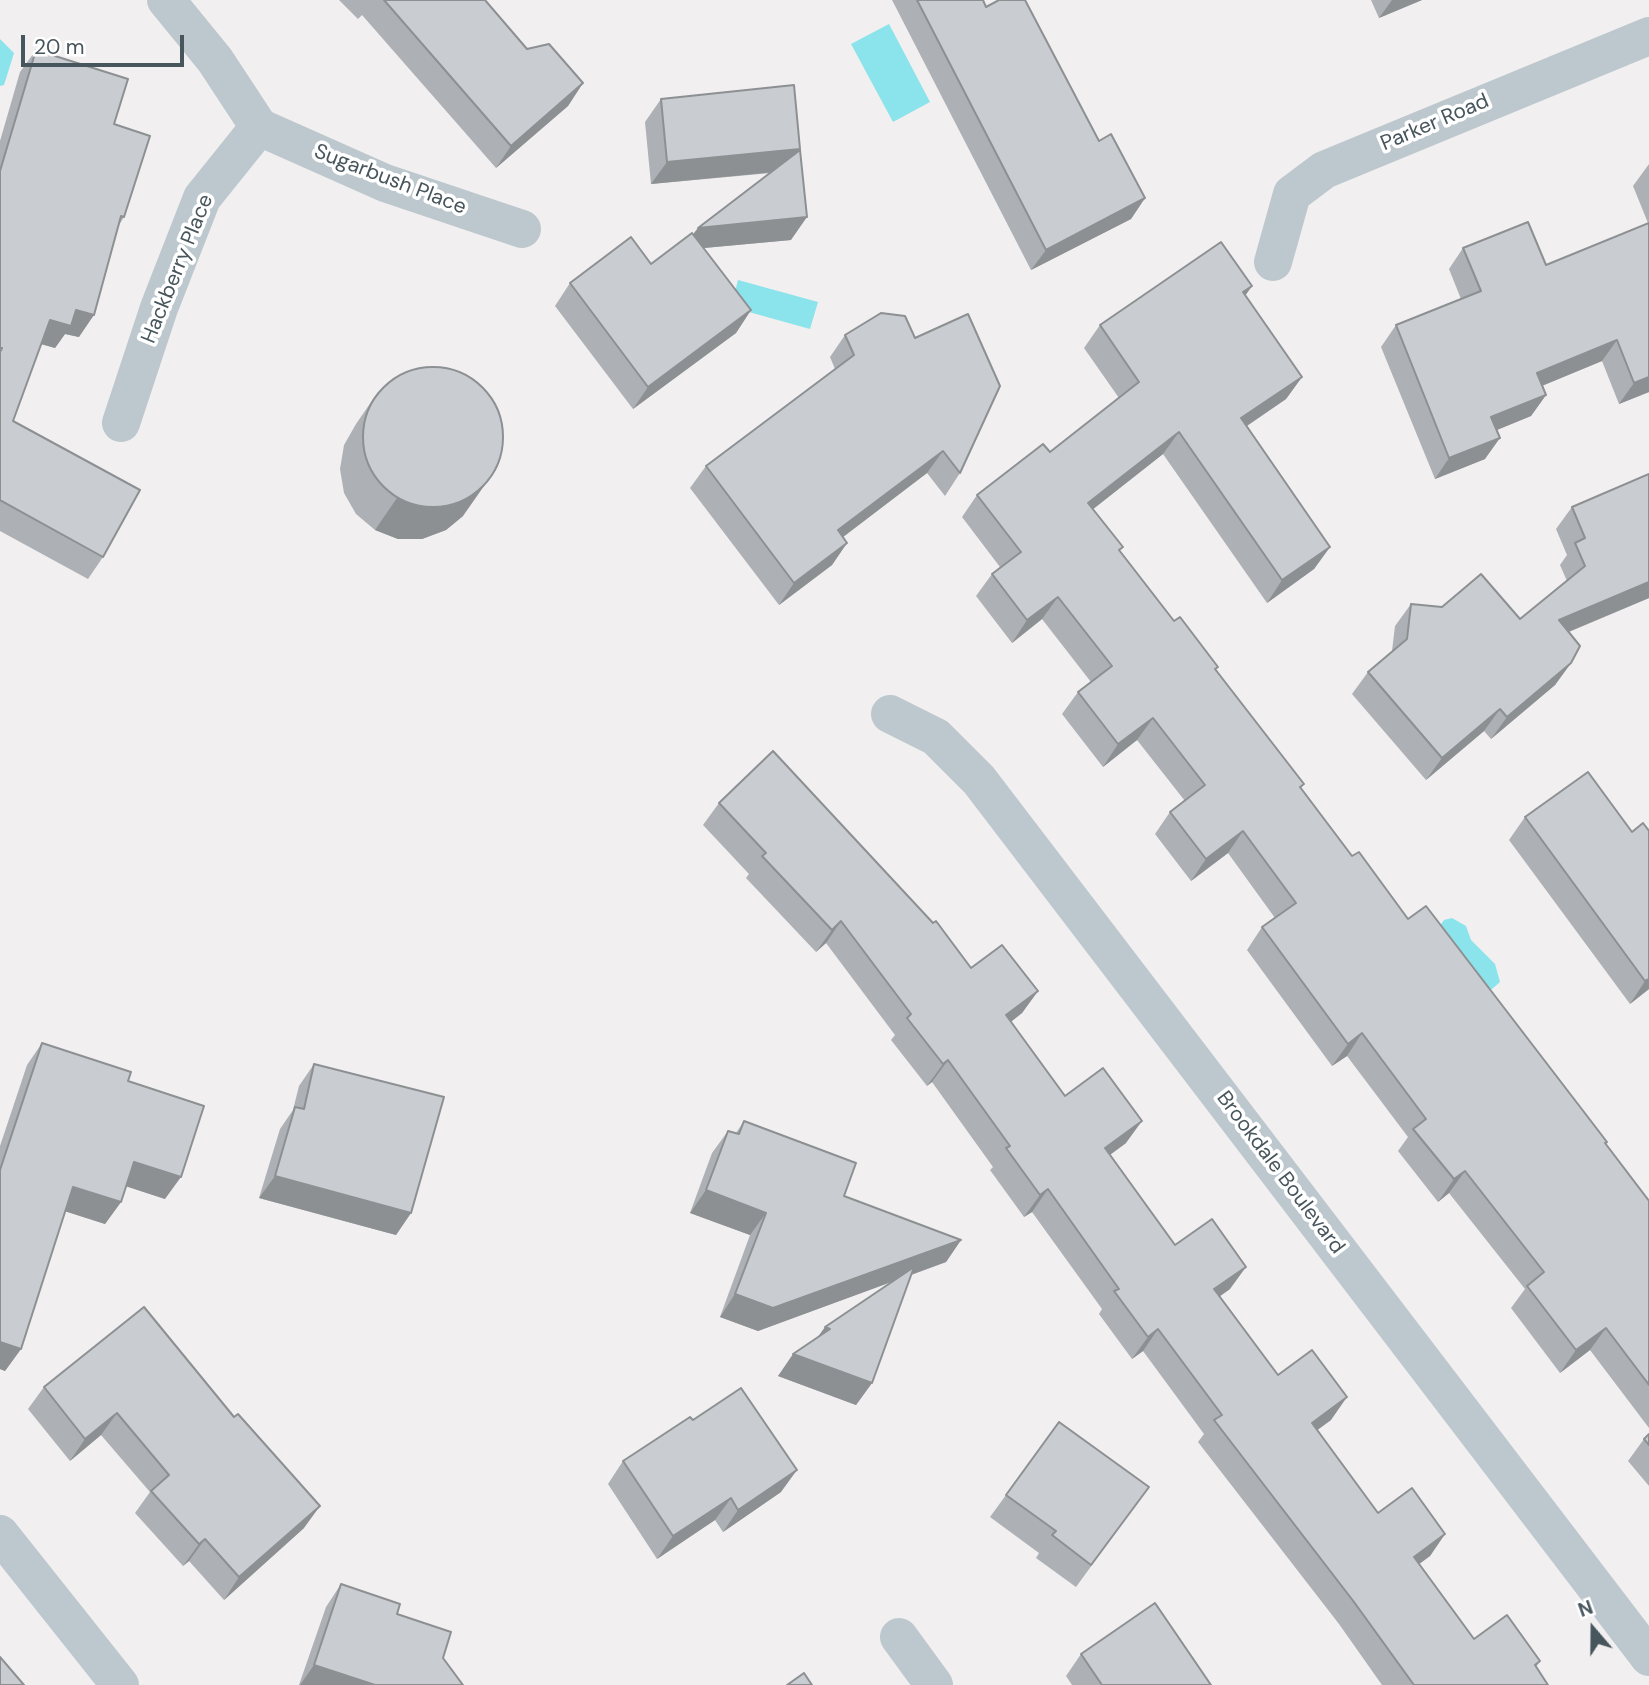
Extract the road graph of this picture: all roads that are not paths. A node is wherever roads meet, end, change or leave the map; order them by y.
1 (166, 0) edge
2 (1649, 36) edge
3 (259, 127) junction
4 (522, 229) dead end
5 (1273, 262) dead end
6 (121, 424) dead end
7 (890, 714) dead end
8 (0, 1534) edge
9 (899, 1637) dead end
10 (1649, 1657) edge
11 (120, 1685) edge
12 (934, 1685) edge

1 - 3 street
2 - 5 street, Parker Road
3 - 4 street, Sugarbush Place
3 - 6 street, Hackberry Place
7 - 10 street, Brookdale Boulevard
8 - 11 street
9 - 12 street

